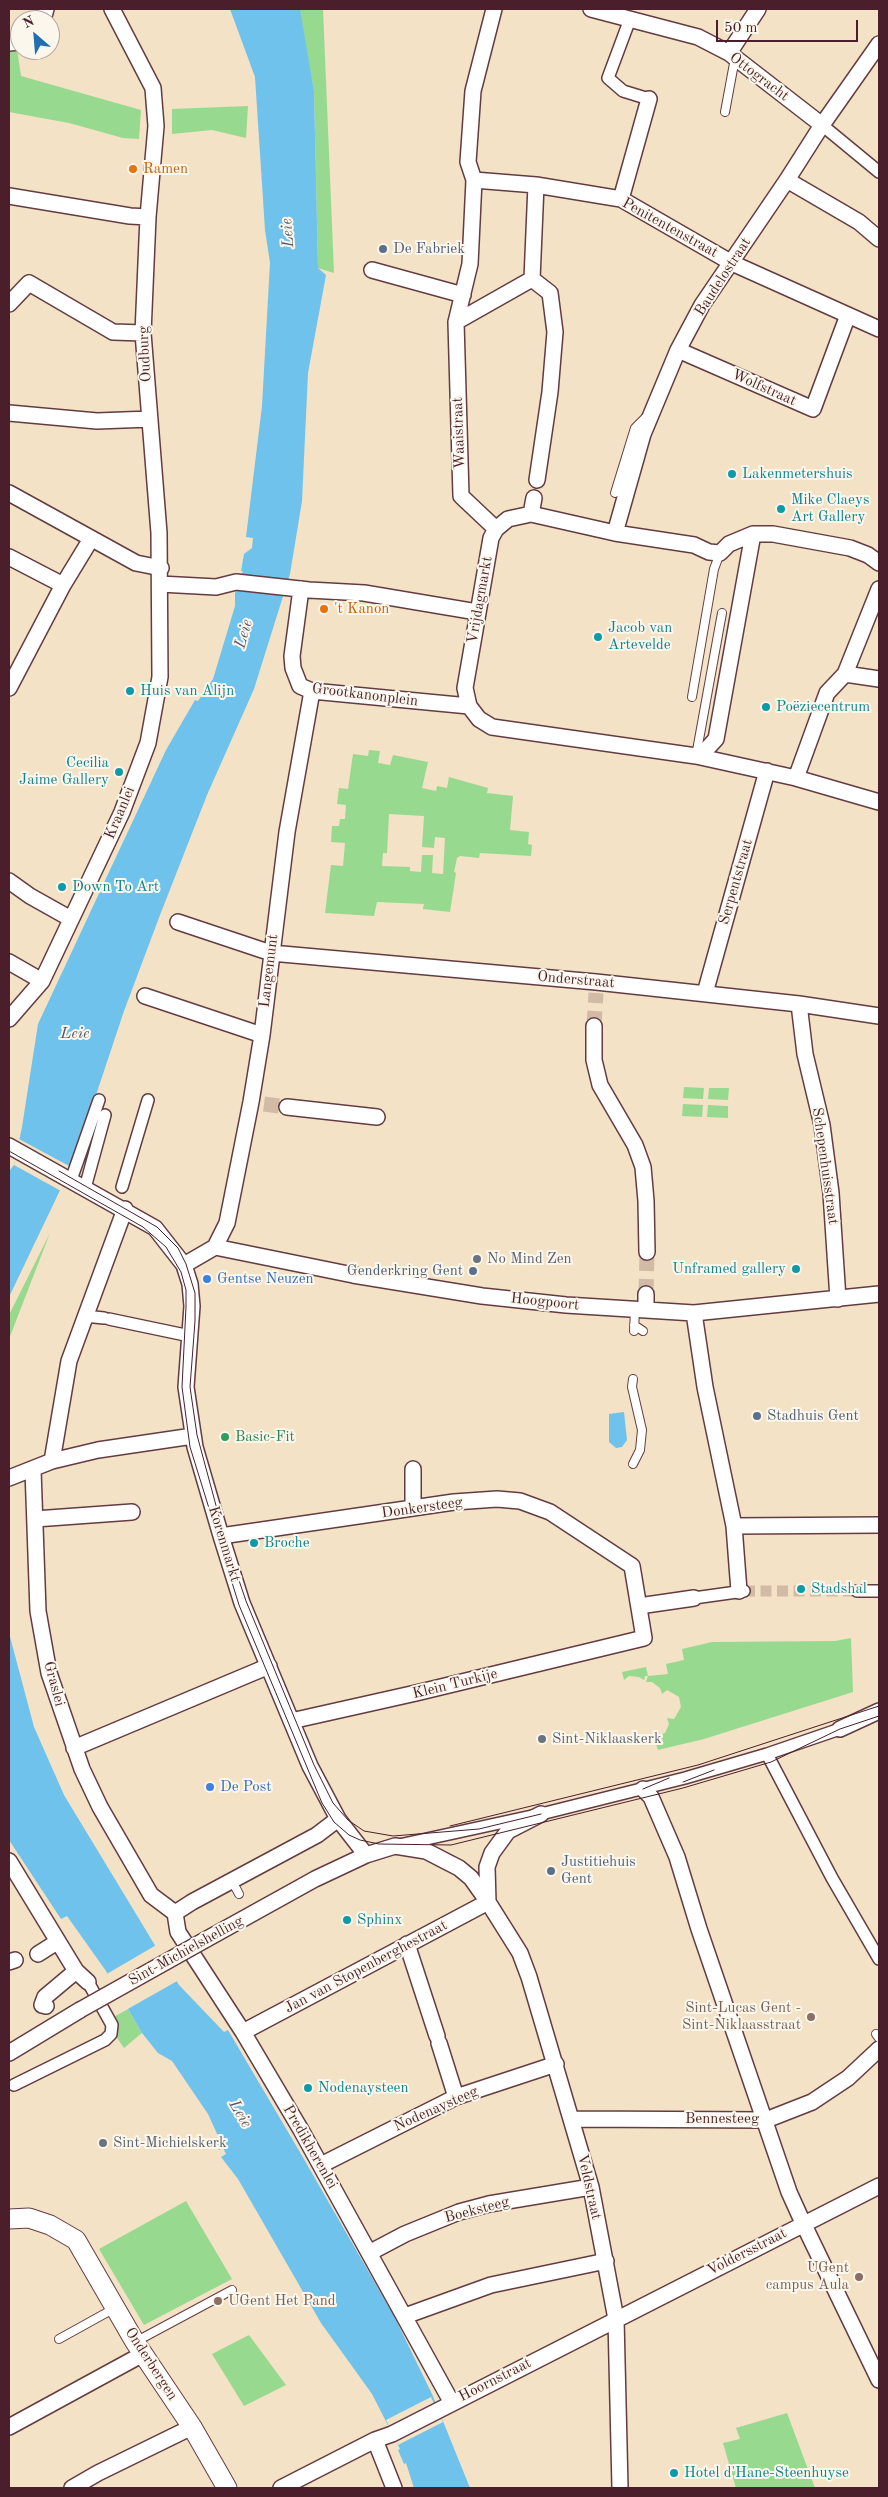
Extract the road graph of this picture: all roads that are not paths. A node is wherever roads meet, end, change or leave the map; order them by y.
1 (112, 9) edge
2 (494, 9) edge
3 (591, 9) edge
4 (758, 9) edge
5 (630, 19) junction
6 (879, 44) edge
7 (732, 56) junction
8 (649, 99) joint
9 (725, 112) dead end
10 (822, 125) junction
11 (879, 172) edge
12 (474, 180) junction
13 (788, 180) junction
14 (536, 185) junction
15 (9, 196) edge
16 (621, 200) junction
17 (148, 216) junction
18 (879, 239) edge
19 (732, 263) junction
20 (372, 270) dead end
21 (532, 279) junction
22 (462, 295) junction
23 (9, 304) edge
24 (848, 315) junction
25 (456, 322) junction
26 (879, 329) edge
27 (143, 334) junction
28 (678, 350) junction
29 (652, 412) junction
30 (9, 413) edge
31 (150, 419) junction
32 (537, 480) dead end
33 (9, 493) edge
34 (615, 493) dead end
35 (534, 498) dead end
36 (531, 514) junction
37 (496, 529) junction
38 (615, 533) junction
39 (753, 534) junction
40 (91, 540) junction
41 (720, 553) junction
42 (9, 557) edge
43 (879, 563) edge
44 (161, 568) junction
45 (160, 584) junction
46 (63, 585) junction
47 (297, 588) junction
48 (878, 594) edge
49 (477, 612) junction
50 (722, 613) dead end
51 (845, 674) junction
52 (879, 679) edge
53 (9, 688) edge
54 (312, 691) junction
55 (692, 697) dead end
56 (469, 706) junction
57 (696, 756) junction
58 (767, 771) junction
59 (796, 778) junction
60 (879, 802) edge
61 (9, 881) edge
62 (71, 919) junction
63 (178, 922) dead end
64 (271, 953) junction
65 (9, 962) edge
66 (42, 981) junction
67 (704, 993) junction
68 (145, 996) dead end
69 (799, 1004) junction
70 (879, 1016) edge
71 (9, 1019) edge
72 (594, 1026) tunnel mouth
73 (262, 1035) junction
74 (99, 1100) dead end
75 (148, 1100) dead end
76 (287, 1107) tunnel mouth
77 (105, 1115) dead end
78 (377, 1117) dead end
79 (10, 1147) edge
80 (69, 1179) junction
81 (122, 1187) dead end
82 (85, 1188) junction
83 (125, 1210) junction
84 (215, 1247) junction
85 (647, 1252) tunnel mouth
86 (184, 1265) junction
87 (646, 1294) tunnel mouth
88 (879, 1294) edge
89 (838, 1299) junction
90 (694, 1313) junction
91 (637, 1319) junction
92 (83, 1320) junction
93 (643, 1331) dead end
94 (189, 1341) junction
95 (633, 1379) dead end
96 (193, 1436) junction
97 (52, 1461) junction
98 (633, 1464) dead end
99 (413, 1469) dead end
100 (33, 1470) junction
101 (9, 1478) edge
102 (413, 1508) junction
103 (132, 1512) dead end
104 (35, 1519) junction
105 (879, 1525) edge
106 (734, 1526) junction
107 (221, 1536) junction
108 (857, 1590) tunnel mouth
109 (879, 1590) edge
110 (741, 1591) joint
111 (694, 1598) joint
112 (639, 1606) junction
113 (269, 1666) junction
114 (879, 1711) edge
115 (291, 1721) junction
116 (840, 1729) joint
117 (74, 1748) junction
118 (767, 1754) junction
119 (643, 1789) junction
120 (541, 1814) junction
121 (338, 1819) junction
122 (395, 1846) junction
123 (366, 1855) junction
124 (9, 1861) edge
125 (488, 1902) junction
126 (175, 1913) junction
127 (57, 1942) junction
128 (407, 1944) junction
129 (38, 1954) dead end
130 (879, 1959) edge
131 (76, 1971) junction
132 (88, 1982) joint
133 (46, 2006) dead end
134 (243, 2032) junction
135 (879, 2050) edge
136 (9, 2053) edge
137 (556, 2064) junction
138 (14, 2085) dead end
139 (456, 2097) junction
140 (572, 2119) junction
141 (766, 2120) junction
142 (321, 2165) junction
143 (879, 2186) edge
144 (590, 2187) junction
145 (9, 2219) edge
146 (803, 2224) junction
147 (369, 2253) junction
148 (606, 2261) junction
149 (232, 2290) dead end
150 (116, 2308) junction
151 (405, 2316) junction
152 (616, 2319) junction
153 (59, 2339) dead end
154 (139, 2348) junction
155 (879, 2380) edge
156 (452, 2403) junction
157 (9, 2427) edge
158 (192, 2427) junction
159 (375, 2440) junction
160 (72, 2488) edge
161 (227, 2488) edge
162 (281, 2488) edge
163 (394, 2488) edge
164 (620, 2488) edge

1 - 17 street, Oudburg
2 - 12 street, Waaistraat
3 - 5 street, Ottogracht
4 - 7 street
5 - 7 street, Ottogracht
5 - 8 street
6 - 10 street, Baudelostraat
7 - 9 lane
7 - 10 street, Ottogracht
8 - 16 street
10 - 11 street, Ottogracht
10 - 13 street, Baudelostraat
12 - 14 street, Penitentenstraat
12 - 22 street, Waaistraat
13 - 18 street
13 - 19 street, Baudelostraat
14 - 16 street, Penitentenstraat
14 - 21 street
15 - 17 street
16 - 19 street, Penitentenstraat
17 - 27 street, Oudburg
19 - 24 street, Penitentenstraat
19 - 28 street, Baudelostraat
20 - 22 street
21 - 25 street
21 - 32 street
22 - 25 street, Waaistraat
23 - 27 street
24 - 26 street, Penitentenstraat
24 - 28 street, Wolfstraat
25 - 37 street, Waaistraat
27 - 31 street, Oudburg
28 - 29 street, Baudelostraat
29 - 34 lane
29 - 38 street, Baudelostraat
30 - 31 street
31 - 44 street, Oudburg
33 - 40 street
35 - 36 street
36 - 37 street
36 - 38 street
37 - 49 street, Vrijdagmarkt
38 - 41 street
39 - 41 street
39 - 43 street
39 - 57 street
40 - 44 street
40 - 46 street
41 - 55 lane
42 - 46 street
44 - 45 street, Oudburg
45 - 47 street
45 - 62 street, Kraanlei
46 - 53 street
47 - 49 street
47 - 54 street, Grootkanonplein
48 - 51 street
49 - 56 street, Vrijdagmarkt
50 - 57 lane
51 - 52 street
51 - 59 street
54 - 56 street, Grootkanonplein
54 - 64 street, Langemunt
56 - 57 street
57 - 58 street
58 - 59 street
58 - 67 street, Serpentstraat
59 - 60 street
61 - 62 street
62 - 66 street, Kraanlei
63 - 64 street, Onderstraat
64 - 67 street, Onderstraat
64 - 73 street, Langemunt
65 - 66 street
66 - 71 street, Kraanlei
67 - 69 street, Onderstraat
68 - 73 street
69 - 70 street, Onderstraat
69 - 89 street, Schepenhuisstraat
72 - 85 street
73 - 84 street, Langemunt
74 - 80 street
75 - 81 street
76 - 78 street
77 - 82 street
79 - 80 street
80 - 82 street
82 - 83 street
83 - 86 street
83 - 92 street
84 - 86 street
84 - 91 street, Hoogpoort
86 - 94 street, Korenmarkt
87 - 91 street
88 - 89 street, Hoogpoort
89 - 90 street, Hoogpoort
90 - 91 street, Hoogpoort
90 - 106 street
91 - 93 lane
92 - 94 street
92 - 97 street
94 - 96 street, Korenmarkt
95 - 98 lane
96 - 97 street
96 - 107 street, Korenmarkt
97 - 100 street
99 - 102 street
100 - 101 street
100 - 104 street, Graslei
102 - 107 street, Donkersteeg
102 - 112 street, Donkersteeg
103 - 104 street
104 - 117 street, Graslei
105 - 106 street
106 - 110 street
107 - 113 street, Korenmarkt
108 - 109 street
110 - 111 street
111 - 112 street
112 - 115 street, Klein Turkije
113 - 115 street, Korenmarkt
113 - 117 street
114 - 116 street
115 - 121 street, Korenmarkt
116 - 118 street
117 - 126 street, Graslei
118 - 119 street
118 - 130 street
119 - 120 street
119 - 141 street
120 - 122 street
120 - 125 street
121 - 123 street, Korenmarkt
121 - 126 street
122 - 123 street
122 - 125 street, Veldstraat
123 - 136 street, Sint-Michielshelling, bridge
124 - 127 street
125 - 128 street, Jan van Stopenberghestraat
125 - 137 street, Veldstraat
126 - 134 street, Predikherenlei
127 - 129 street
127 - 131 street
128 - 134 street, Jan van Stopenberghestraat
128 - 139 street
131 - 132 street
131 - 133 street
132 - 138 street
134 - 142 street, Predikherenlei
135 - 141 street, Bennesteeg
137 - 139 street, Nodenaysteeg
137 - 140 street, Veldstraat
139 - 142 street, Nodenaysteeg
140 - 141 street, Bennesteeg
140 - 144 street, Veldstraat
141 - 146 street
142 - 147 street, Predikherenlei
143 - 146 street, Voldersstraat
144 - 147 street, Boeksteeg
144 - 148 street, Veldstraat
145 - 150 street, Onderbergen
146 - 152 street, Voldersstraat
146 - 155 street
147 - 151 street, Predikherenlei
148 - 151 street
148 - 152 street, Veldstraat
149 - 154 lane
150 - 153 lane
150 - 154 street, Onderbergen
151 - 156 street, Predikherenlei
152 - 156 street, Hoornstraat
152 - 164 street, Veldstraat
154 - 157 street
154 - 158 street, Onderbergen
156 - 159 street, Hoornstraat
158 - 160 street
158 - 161 street, Onderbergen
159 - 162 street, Hoornstraat
159 - 163 street

